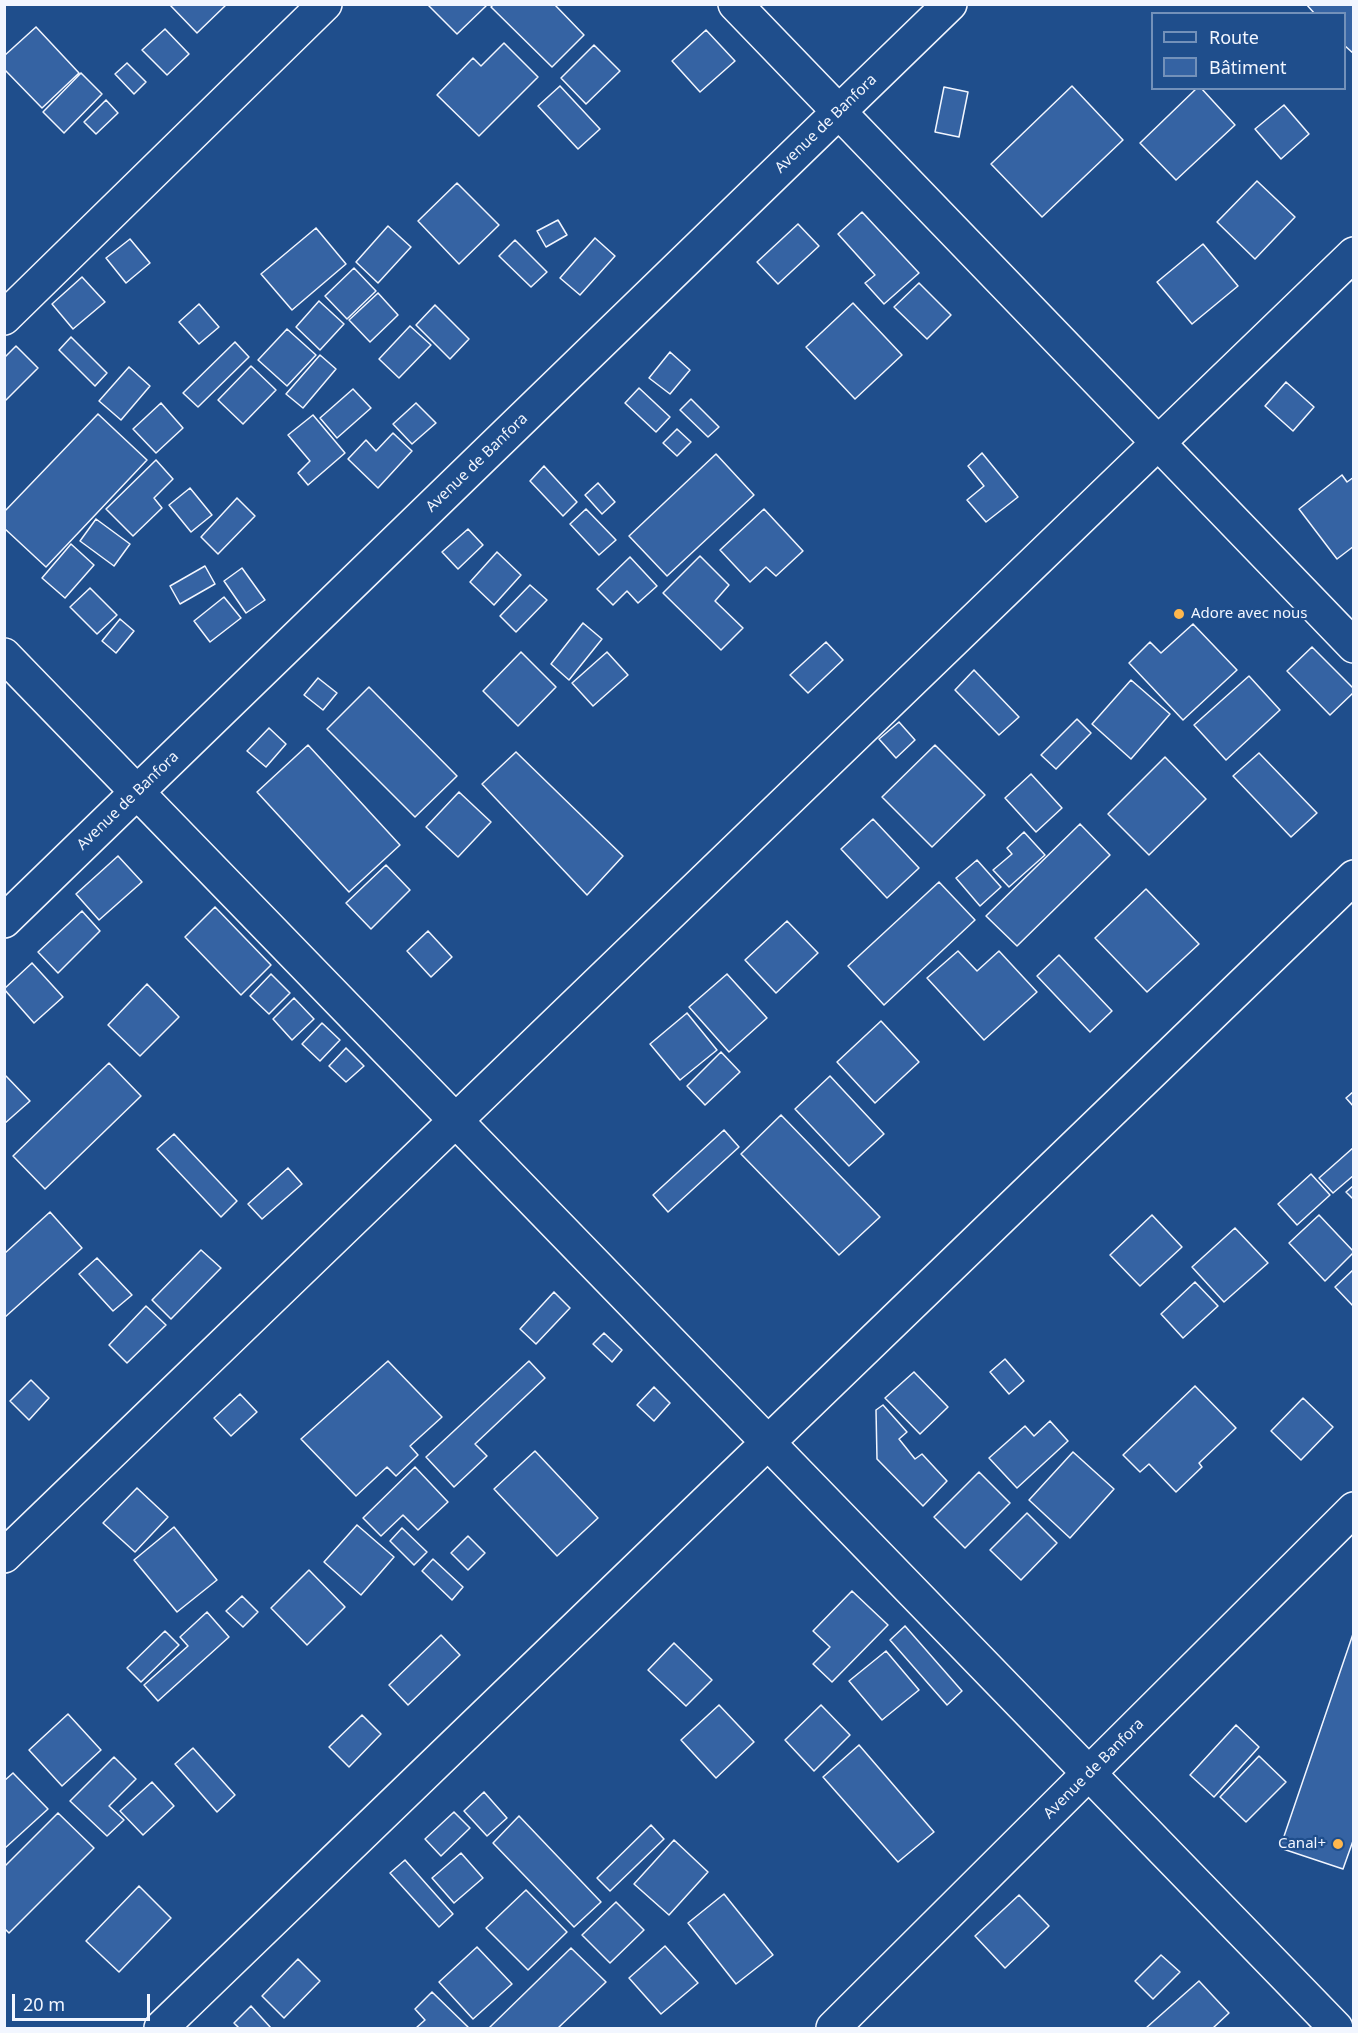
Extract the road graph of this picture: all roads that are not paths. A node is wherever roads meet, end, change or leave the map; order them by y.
1 (325, 4) edge
2 (735, 4) edge
3 (950, 4) edge
4 (839, 112) junction
5 (1353, 254) edge
6 (4, 318) edge
7 (1157, 443) junction
8 (1353, 646) edge
9 (4, 656) edge
10 (137, 792) junction
11 (1353, 877) edge
12 (4, 921) edge
13 (455, 1120) junction
14 (768, 1442) junction
15 (1353, 1509) edge
16 (4, 1556) edge
17 (1089, 1773) junction
18 (161, 2028) edge
19 (833, 2028) edge
20 (1336, 2028) edge

1 - 6 street
2 - 4 street
3 - 4 street, Avenue de Banfora
4 - 7 street
4 - 10 street, Avenue de Banfora
5 - 7 street
7 - 8 street
7 - 13 street
9 - 10 street
10 - 12 street, Avenue de Banfora
10 - 13 street
11 - 14 street
13 - 14 street
13 - 16 street
14 - 17 street
14 - 18 street
15 - 17 street, Avenue de Banfora
17 - 19 street, Avenue de Banfora
17 - 20 street

